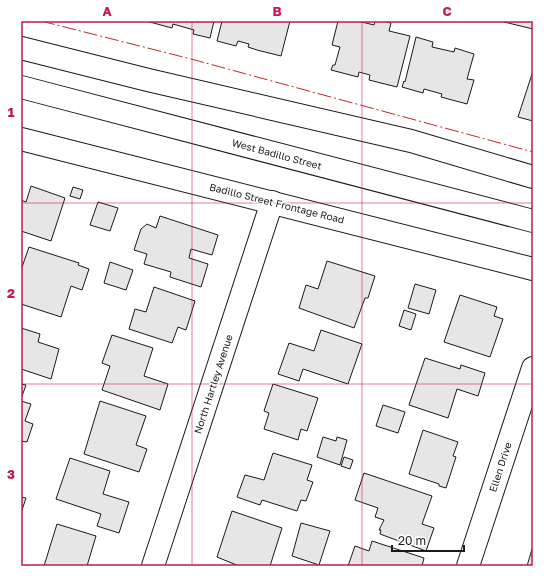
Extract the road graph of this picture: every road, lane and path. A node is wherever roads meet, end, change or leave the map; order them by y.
1 (21, 48) edge
2 (21, 87) edge
3 (21, 139) edge
4 (533, 177) edge
5 (272, 202) junction
6 (533, 221) edge
7 (533, 269) edge
8 (533, 368) edge
9 (153, 566) edge
10 (468, 566) edge

1 - 4 street
2 - 6 street, West Badillo Street
3 - 5 street, Badillo Street Frontage Road
5 - 7 street, Badillo Street Frontage Road
5 - 9 street, North Hartley Avenue
8 - 10 street, Ellen Drive

